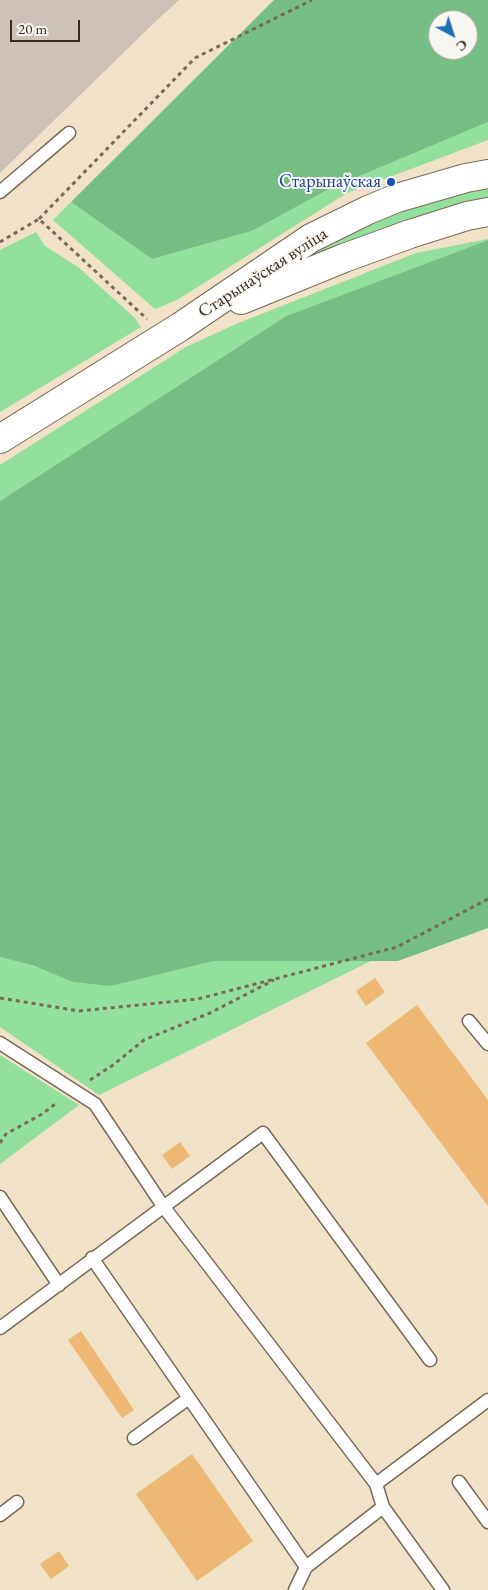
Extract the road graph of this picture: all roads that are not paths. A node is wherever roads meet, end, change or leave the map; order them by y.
1 (68, 133) dead end
2 (488, 174) edge
3 (0, 192) edge
4 (488, 212) edge
5 (170, 333) junction
6 (0, 439) edge
7 (470, 1021) dead end
8 (0, 1043) edge
9 (488, 1044) edge
10 (0, 1197) edge
11 (163, 1206) junction
12 (92, 1258) junction
13 (59, 1285) junction
14 (0, 1328) edge
15 (430, 1360) dead end
16 (189, 1398) junction
17 (488, 1400) edge
18 (134, 1438) dead end
19 (459, 1482) dead end
20 (376, 1484) junction
21 (17, 1502) dead end
22 (383, 1507) junction
23 (0, 1515) edge
24 (488, 1522) edge
25 (306, 1567) junction
26 (295, 1590) edge
27 (443, 1590) edge

1 - 3 lane
2 - 5 main road, Старынаўская вуліца
4 - 5 main road, Старынаўская вуліца
5 - 6 main road, Старынаўская вуліца
7 - 9 lane
8 - 11 lane
10 - 13 lane
11 - 12 lane
11 - 15 lane
11 - 20 lane
12 - 13 lane
12 - 16 lane
13 - 14 lane
16 - 18 lane
16 - 25 lane
17 - 20 lane
19 - 24 lane
20 - 22 lane
21 - 23 lane
22 - 25 lane
22 - 27 lane
25 - 26 lane

